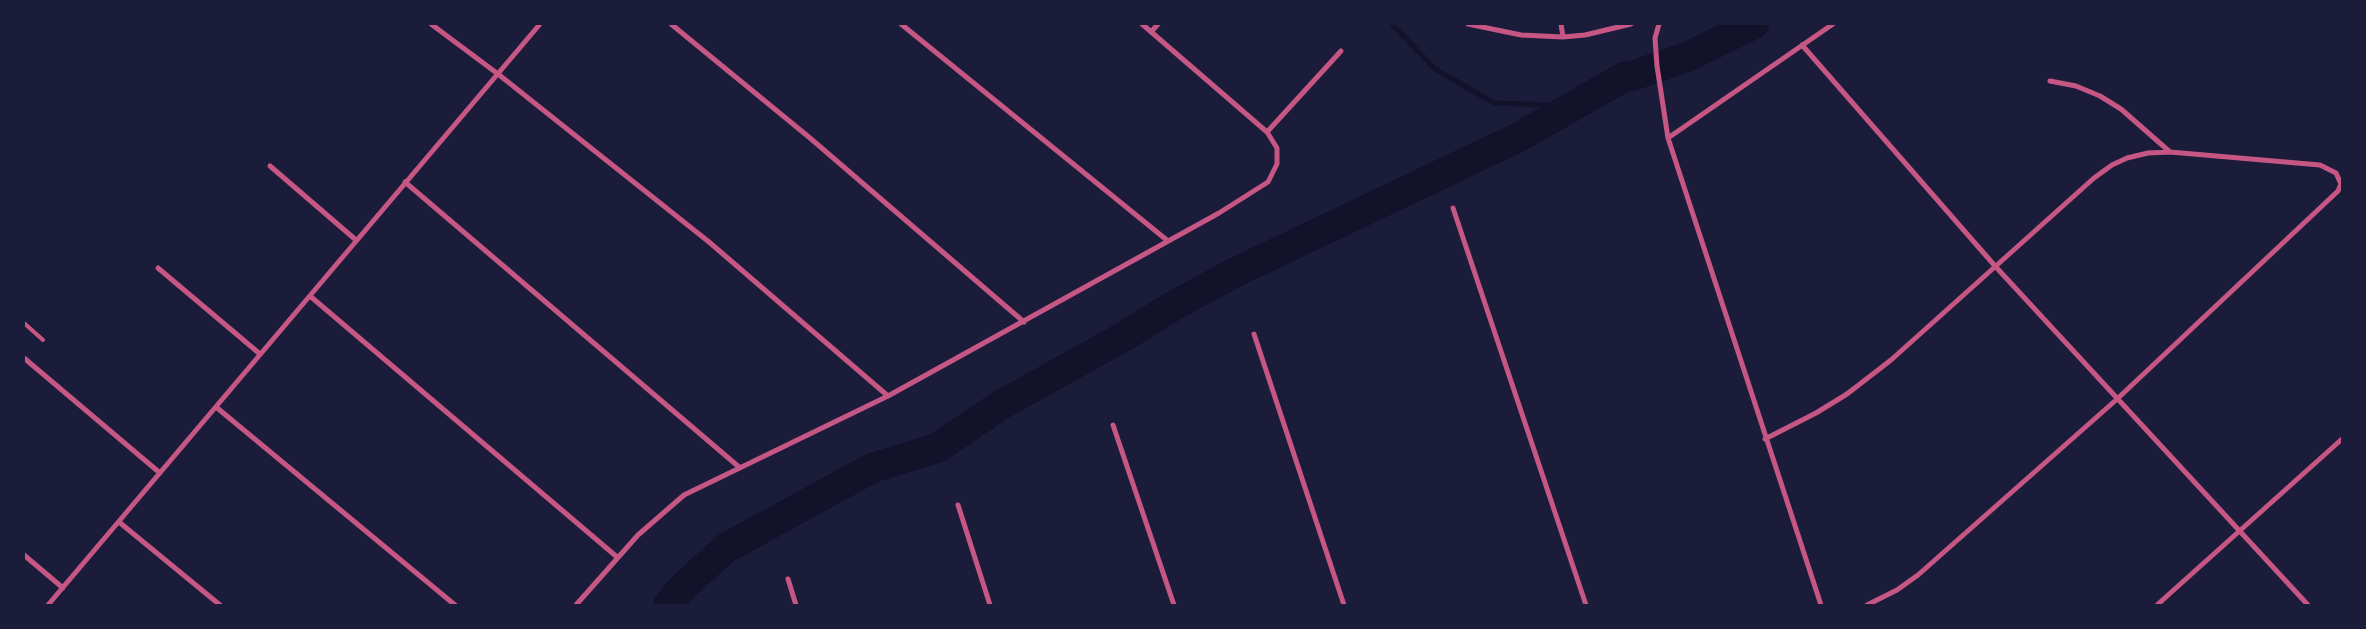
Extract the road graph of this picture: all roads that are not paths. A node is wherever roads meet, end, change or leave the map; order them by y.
1 (431, 24) edge
2 (540, 24) edge
3 (672, 24) edge
4 (901, 24) edge
5 (1142, 24) edge
6 (1158, 24) edge
7 (1468, 24) edge
8 (1561, 24) edge
9 (1631, 24) edge
10 (1659, 24) edge
11 (1833, 24) edge
12 (1152, 32) junction
13 (1563, 38) junction
14 (1802, 45) junction
15 (1341, 50) dead end
16 (498, 74) junction
17 (2050, 81) dead end
18 (1267, 132) junction
19 (1668, 138) junction
20 (2170, 152) junction
21 (270, 166) dead end
22 (404, 182) junction
23 (1453, 208) dead end
24 (356, 240) junction
25 (1168, 241) junction
26 (1995, 266) junction
27 (158, 268) dead end
28 (310, 296) junction
29 (1024, 322) junction
30 (24, 323) edge
31 (1254, 334) dead end
32 (43, 340) dead end
33 (260, 354) junction
34 (24, 358) edge
35 (888, 396) junction
36 (2116, 400) junction
37 (216, 407) junction
38 (1113, 425) dead end
39 (1765, 438) junction
40 (2342, 439) edge
41 (739, 467) junction
42 (160, 473) junction
43 (958, 505) dead end
44 (119, 522) junction
45 (2238, 530) junction
46 (24, 555) edge
47 (617, 557) junction
48 (788, 580) dead end
49 (63, 588) junction
50 (48, 605) edge
51 (220, 605) edge
52 (455, 605) edge
53 (576, 605) edge
54 (796, 605) edge
55 (990, 605) edge
56 (1174, 605) edge
57 (1344, 605) edge
58 (1586, 605) edge
59 (1821, 605) edge
60 (1867, 605) edge
61 (2156, 605) edge
62 (2308, 605) edge

1 - 16 street
2 - 16 street
3 - 29 street
4 - 25 street
5 - 12 street
6 - 12 street
7 - 13 street
8 - 13 street
9 - 13 street
10 - 19 street
11 - 14 street
12 - 18 street
14 - 19 street
14 - 26 street
15 - 18 street
16 - 22 street
16 - 35 street
17 - 20 street
18 - 25 street
19 - 39 street
20 - 26 street
20 - 36 street
21 - 24 street
22 - 24 street
22 - 41 street
23 - 58 street
24 - 28 street
25 - 29 street
26 - 36 street
26 - 39 street
27 - 33 street
28 - 33 street
28 - 47 street
29 - 35 street
30 - 32 lane
31 - 57 street
33 - 37 street
34 - 42 street
35 - 41 street
36 - 45 street
36 - 60 street
37 - 42 street
37 - 52 street
38 - 56 street
39 - 59 street
40 - 45 street
41 - 47 street
42 - 44 street
43 - 55 street
44 - 49 street
44 - 51 street
45 - 61 street
45 - 62 street
46 - 49 street
47 - 53 street
48 - 54 street
49 - 50 street

